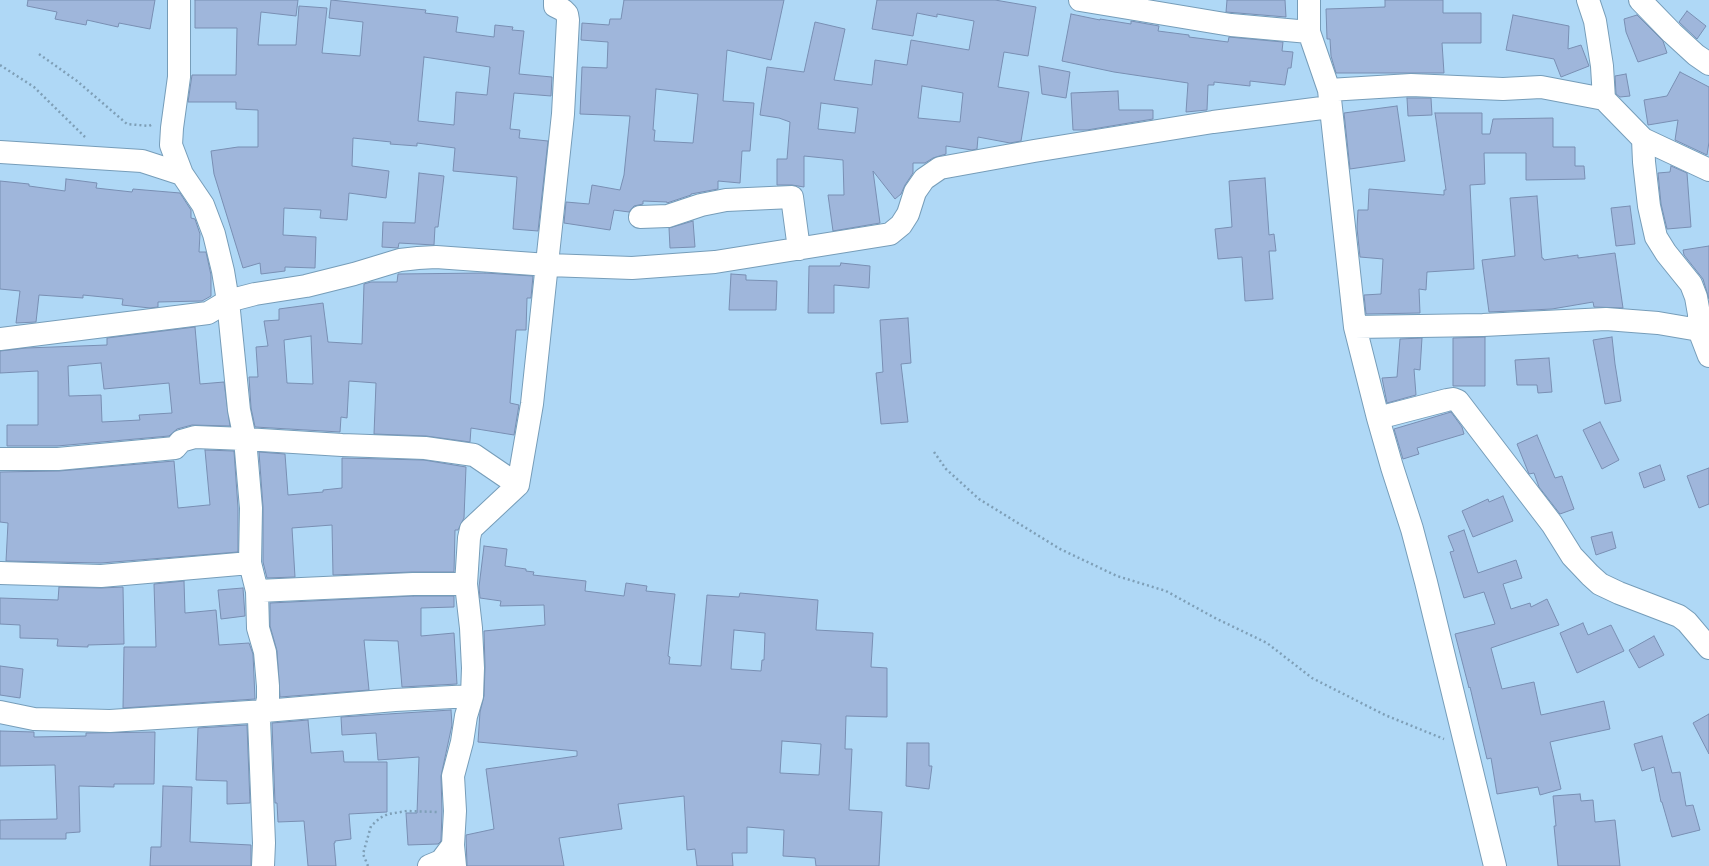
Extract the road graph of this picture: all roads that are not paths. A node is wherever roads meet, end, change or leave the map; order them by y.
1 (179, 0) edge
2 (1080, 0) edge
3 (1309, 0) edge
4 (1588, 0) edge
5 (1640, 0) edge
6 (550, 2) edge
7 (1309, 32) junction
8 (1709, 64) edge
9 (1329, 98) junction
10 (1604, 99) junction
11 (1643, 139) junction
12 (0, 152) edge
13 (1709, 170) edge
14 (182, 174) junction
15 (640, 217) dead end
16 (799, 249) junction
17 (548, 265) junction
18 (228, 301) junction
19 (1355, 327) junction
20 (1699, 330) junction
21 (0, 339) edge
22 (1709, 356) edge
23 (1378, 418) junction
24 (245, 439) junction
25 (0, 459) edge
26 (518, 485) junction
27 (250, 563) junction
28 (0, 573) edge
29 (466, 584) junction
30 (257, 591) junction
31 (1709, 648) edge
32 (472, 696) junction
33 (265, 711) junction
34 (0, 712) edge
35 (454, 856) edge
36 (262, 866) edge
37 (429, 866) edge
38 (1495, 866) edge

1 - 14 street
2 - 7 street
3 - 7 street
4 - 10 street
5 - 8 street
6 - 17 street
7 - 9 street
9 - 10 street
9 - 16 street
9 - 19 street
10 - 11 street
11 - 13 street
11 - 20 street
12 - 14 street
14 - 18 street
15 - 16 street
16 - 17 street
17 - 18 street
17 - 26 street
18 - 21 street
18 - 24 street
19 - 20 street
19 - 23 street
20 - 22 street
23 - 31 street
23 - 38 street
24 - 25 street
24 - 26 street
24 - 27 street
26 - 29 street
27 - 28 street
27 - 30 street
29 - 30 street
29 - 32 street
30 - 33 street
32 - 33 street
32 - 35 street
33 - 34 street
33 - 36 street
35 - 37 street

